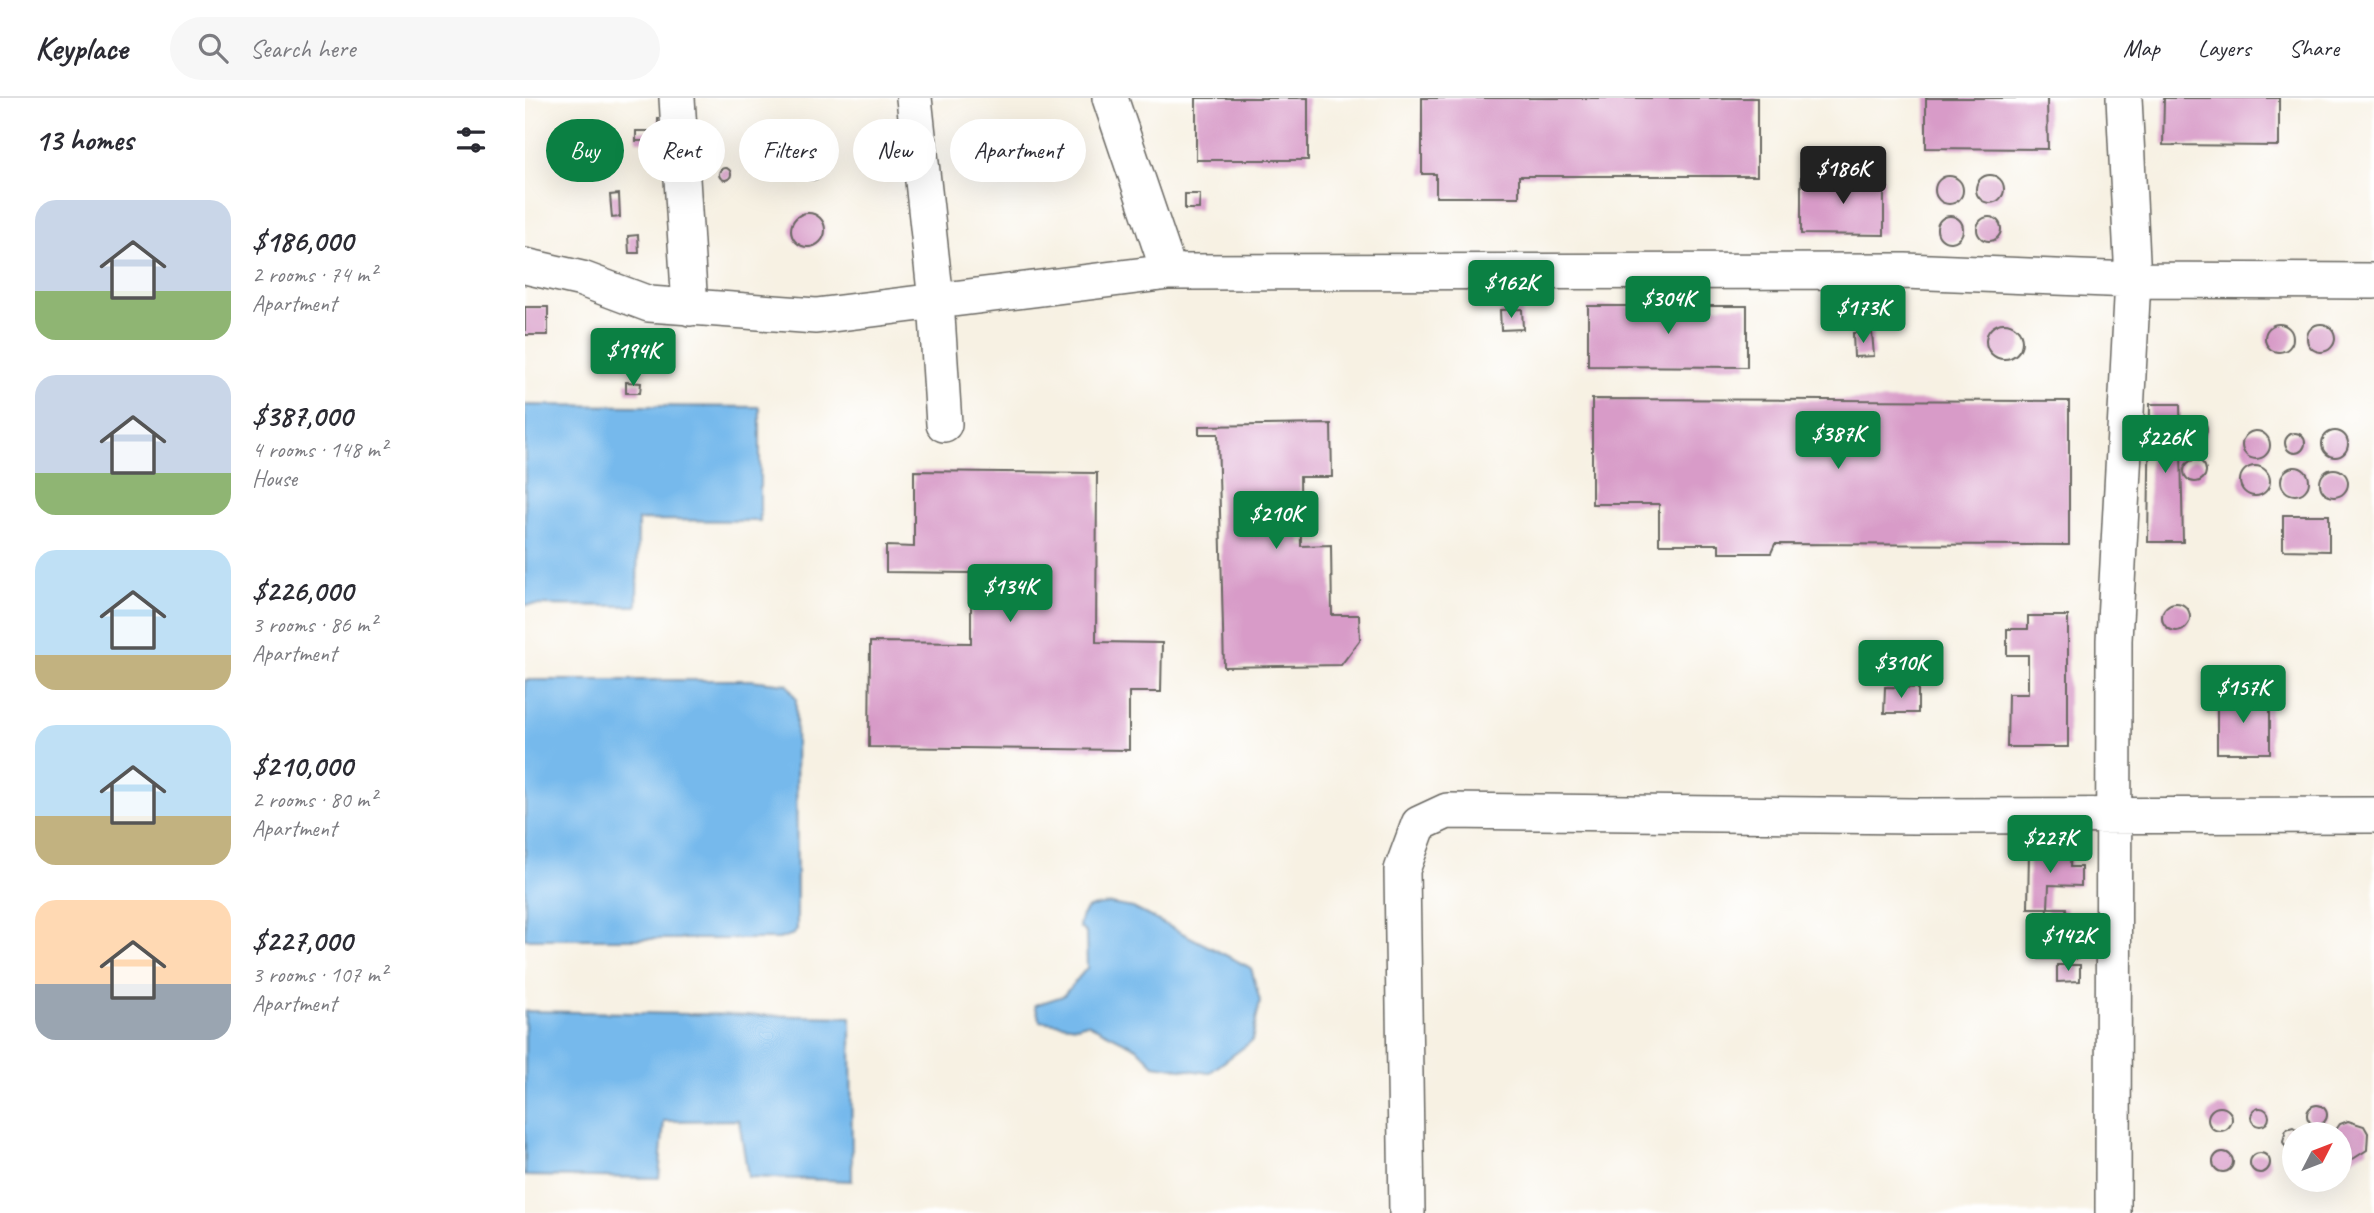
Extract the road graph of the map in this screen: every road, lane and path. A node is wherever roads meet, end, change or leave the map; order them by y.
1 (677, 98) edge
2 (914, 98) edge
3 (1110, 98) edge
4 (2124, 98) edge
5 (525, 266) edge
6 (1169, 272) junction
7 (2133, 280) junction
8 (2374, 281) edge
9 (936, 301) junction
10 (690, 308) junction
11 (944, 424) dead end
12 (2112, 814) junction
13 (2374, 815) edge
14 (1407, 1213) edge
15 (2113, 1213) edge

1 - 10 lane
2 - 9 lane
3 - 6 lane
4 - 7 lane
5 - 10 lane
6 - 7 lane
6 - 9 lane
7 - 8 lane
7 - 12 lane
9 - 10 lane
9 - 11 lane
12 - 13 lane
12 - 14 lane
12 - 15 lane

